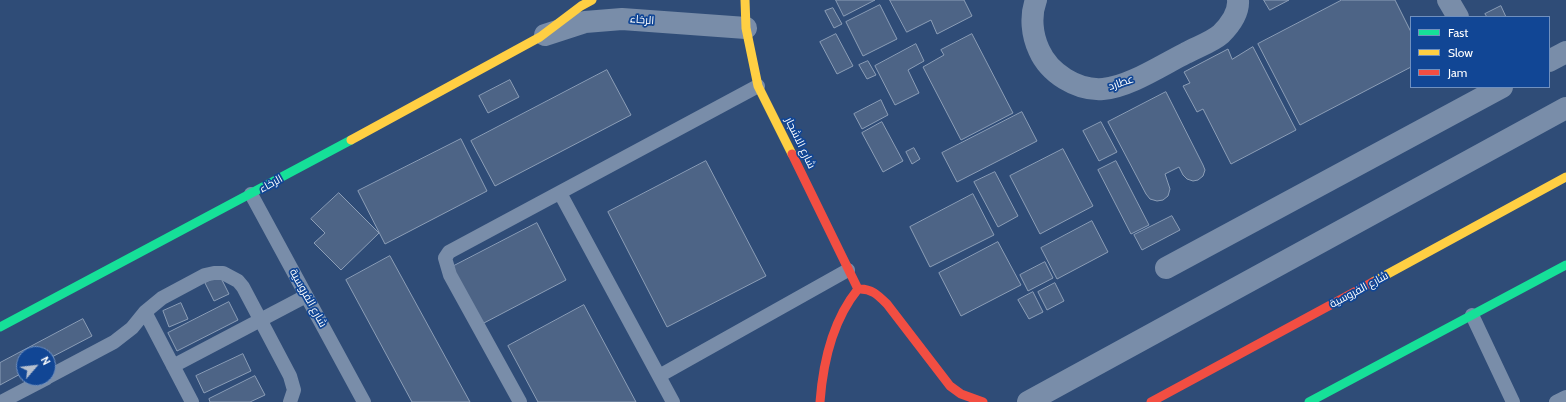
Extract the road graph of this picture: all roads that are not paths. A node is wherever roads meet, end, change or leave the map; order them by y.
1 (592, 0) edge
2 (745, 0) edge
3 (1036, 0) edge
4 (1238, 0) edge
5 (1448, 0) edge
6 (1457, 16) edge
7 (746, 28) junction
8 (540, 37) junction
9 (1566, 52) edge
10 (1550, 61) edge
11 (758, 86) junction
12 (1499, 88) edge
13 (1566, 108) edge
14 (1566, 178) edge
15 (560, 193) junction
16 (251, 194) junction
17 (1566, 265) edge
18 (1166, 268) dead end
19 (848, 270) junction
20 (858, 289) junction
21 (306, 296) junction
22 (145, 312) junction
23 (1472, 315) junction
24 (260, 321) junction
25 (0, 327) edge
26 (174, 366) junction
27 (56, 373) edge
28 (659, 376) junction
29 (32, 386) edge
30 (1566, 397) edge
31 (1, 402) edge
32 (192, 402) edge
33 (290, 402) edge
34 (364, 402) edge
35 (520, 402) edge
36 (673, 402) edge
37 (820, 402) edge
38 (983, 402) edge
39 (1028, 402) edge
40 (1151, 402) edge
41 (1309, 402) edge
42 (1513, 402) edge
43 (1556, 402) edge

1 - 8 main road, الرخاء
2 - 7 main road, شارع الاشجار
3 - 4 street, عطارد
5 - 6 street
7 - 8 street, الرخاء
7 - 11 main road, شارع الاشجار
8 - 16 main road, الرخاء
9 - 10 street
11 - 15 lane
11 - 19 main road, شارع الاشجار
12 - 18 street
13 - 39 street
14 - 40 main road, شارع الفروسية
15 - 28 lane
15 - 35 lane
16 - 21 lane, شارع الفروسية
16 - 25 main road, الرخاء
17 - 23 main road
19 - 20 main road, شارع الاشجار
19 - 28 lane
20 - 37 main road
20 - 38 main road
21 - 24 lane
21 - 34 lane, شارع الفروسية
22 - 24 lane
22 - 26 lane
22 - 27 lane
23 - 41 main road
23 - 42 lane
24 - 26 lane
24 - 33 lane
26 - 32 lane
28 - 36 lane
29 - 31 lane
30 - 43 lane

